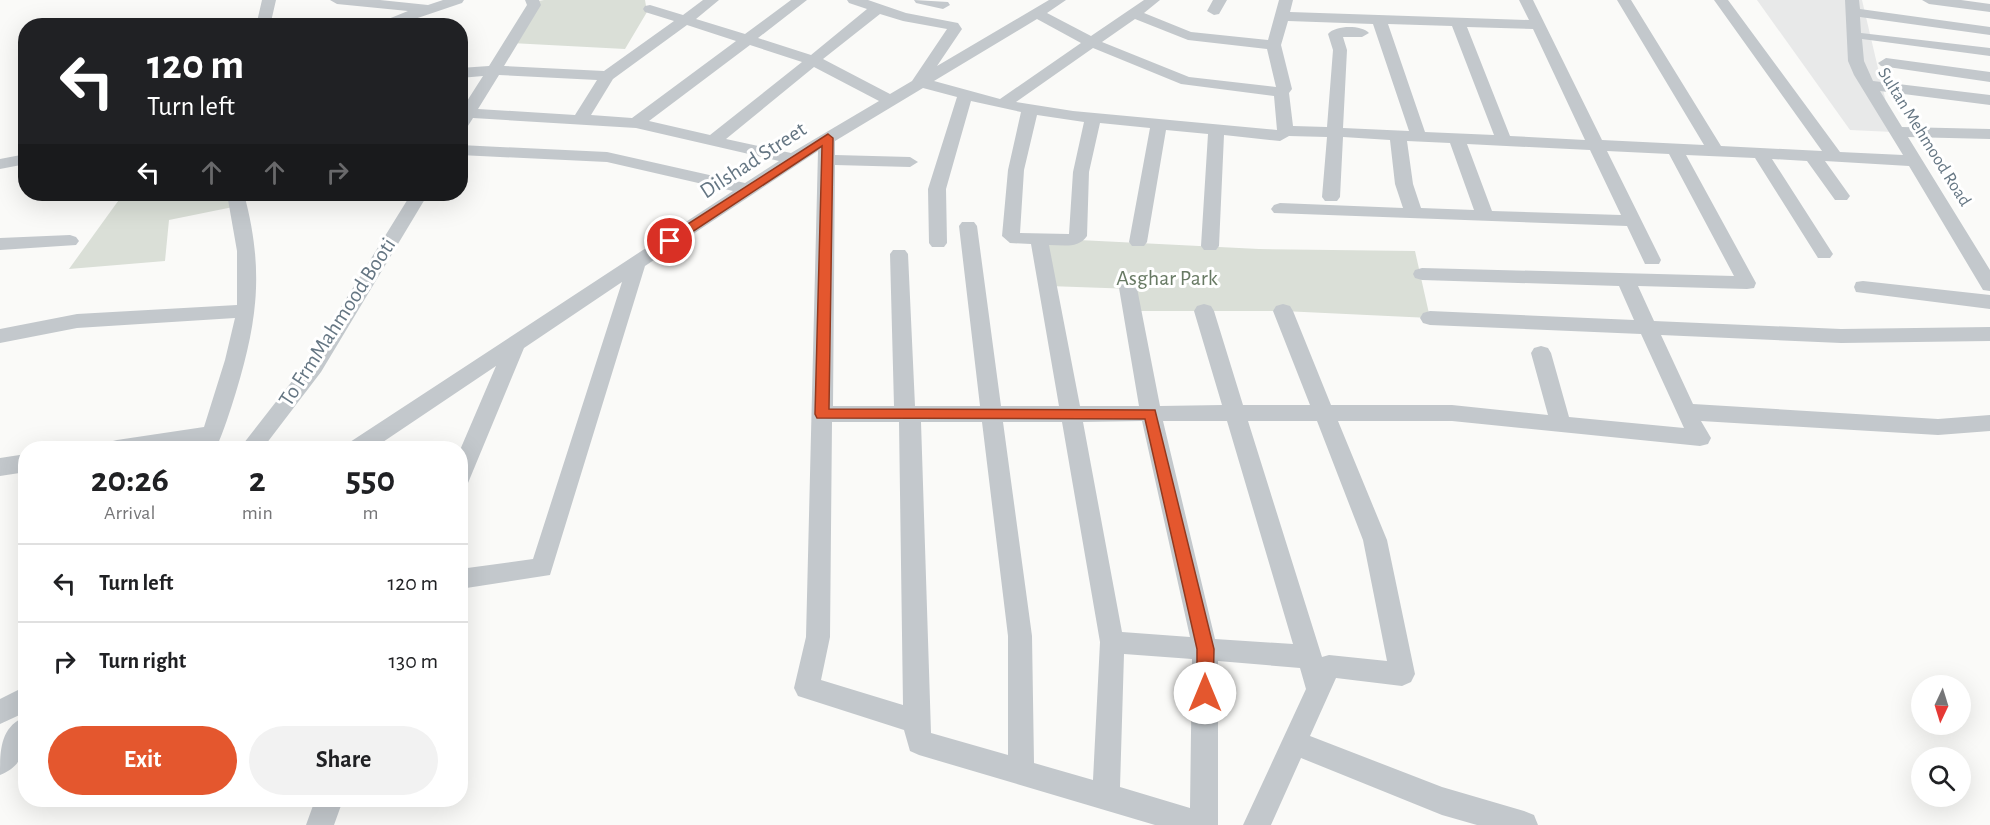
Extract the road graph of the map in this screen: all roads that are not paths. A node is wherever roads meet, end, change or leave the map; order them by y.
1 (270, 0) edge
2 (337, 0) edge
3 (457, 0) edge
4 (532, 0) edge
5 (712, 0) edge
6 (800, 0) edge
7 (921, 0) edge
8 (1059, 0) edge
9 (1153, 0) edge
10 (1286, 0) edge
11 (1526, 0) edge
12 (1624, 0) edge
13 (1721, 0) edge
14 (1929, 0) edge
15 (868, 3) edge
16 (431, 5) edge
17 (944, 5) dead end
18 (1853, 6) edge
19 (1990, 8) edge
20 (650, 9) dead end
21 (1037, 14) junction
22 (1133, 14) junction
23 (1280, 16) junction
24 (265, 18) edge
25 (398, 18) edge
26 (685, 20) junction
27 (1458, 22) junction
28 (1538, 25) junction
29 (1381, 27) junction
30 (1990, 31) edge
31 (1866, 36) dead end
32 (748, 39) junction
33 (1093, 43) junction
34 (1274, 45) junction
35 (1990, 52) edge
36 (813, 60) junction
37 (1886, 63) dead end
38 (494, 70) junction
39 (468, 72) edge
40 (607, 76) junction
41 (1990, 77) edge
42 (919, 82) junction
43 (1869, 85) junction
44 (1281, 92) junction
45 (965, 95) junction
46 (889, 100) junction
47 (1990, 100) edge
48 (1002, 104) junction
49 (1030, 110) junction
50 (468, 114) edge
51 (1093, 118) junction
52 (468, 119) edge
53 (580, 120) junction
54 (636, 123) junction
55 (1159, 124) junction
56 (1216, 130) junction
57 (1285, 131) junction
58 (1334, 132) junction
59 (1899, 132) junction
60 (1990, 134) edge
61 (1398, 135) junction
62 (1419, 137) junction
63 (828, 138) junction
64 (1457, 138) junction
65 (712, 141) junction
66 (1504, 141) junction
67 (1597, 145) junction
68 (1675, 149) junction
69 (468, 150) edge
70 (1716, 151) junction
71 (1760, 153) junction
72 (1812, 156) junction
73 (1835, 157) junction
74 (793, 159) junction
75 (827, 160) junction
76 (18, 161) edge
77 (1916, 161) junction
78 (910, 162) dead end
79 (0, 164) edge
80 (748, 189) junction
81 (1841, 196) dead end
82 (1331, 197) dead end
83 (236, 201) edge
84 (416, 201) edge
85 (1280, 209) dead end
86 (1414, 214) junction
87 (1485, 216) junction
88 (1633, 221) junction
89 (968, 226) dead end
90 (1040, 238) junction
91 (70, 241) dead end
92 (1138, 242) dead end
93 (938, 243) dead end
94 (0, 244) edge
95 (1210, 246) dead end
96 (1968, 246) junction
97 (1990, 247) edge
98 (899, 254) dead end
99 (1824, 254) dead end
100 (1652, 260) dead end
101 (637, 263) junction
102 (1422, 274) dead end
103 (1626, 280) junction
104 (1990, 285) edge
105 (1863, 287) dead end
106 (1128, 288) dead end
107 (1990, 302) edge
108 (1283, 310) dead end
109 (245, 311) junction
110 (1204, 311) dead end
111 (1430, 318) dead end
112 (1647, 327) junction
113 (1990, 334) edge
114 (0, 336) edge
115 (516, 343) junction
116 (1541, 353) dead end
117 (1686, 412) junction
118 (822, 414) junction
119 (905, 414) junction
120 (990, 414) junction
121 (1071, 414) junction
122 (1151, 414) junction
123 (1235, 414) junction
124 (1324, 414) junction
125 (1990, 423) edge
126 (1561, 424) junction
127 (208, 441) edge
128 (256, 441) edge
129 (372, 441) edge
130 (468, 458) edge
131 (18, 464) edge
132 (0, 466) edge
133 (468, 578) edge
134 (1112, 642) junction
135 (1205, 649) junction
136 (1309, 657) junction
137 (1319, 690) junction
138 (18, 703) edge
139 (0, 712) edge
140 (916, 721) junction
141 (18, 738) edge
142 (1295, 743) junction
143 (0, 762) edge
144 (1021, 772) junction
145 (1106, 797) junction
146 (326, 807) edge
147 (320, 825) edge
148 (1203, 825) edge
149 (1257, 825) edge
150 (1524, 825) edge

1 - 24 street
2 - 16 street
3 - 16 street
4 - 38 street
5 - 26 street
6 - 32 street
7 - 17 street
8 - 21 street, Dilshad Street
9 - 22 street
10 - 23 street
11 - 28 street
12 - 70 street
13 - 73 street
14 - 19 street
15 - 36 street
15 - 42 street
16 - 25 street
18 - 30 street
18 - 43 street, Sultan Mehmood Road
20 - 26 street
21 - 33 street
21 - 42 street, Dilshad Street
22 - 33 street
22 - 34 street
23 - 29 street
23 - 34 street
26 - 32 street
26 - 40 street
27 - 28 street
27 - 29 street
27 - 66 street
28 - 67 street
29 - 58 street
29 - 62 street
31 - 35 street
32 - 36 street
32 - 54 street
33 - 44 street
33 - 48 street
34 - 44 street
36 - 46 street
36 - 65 street
37 - 41 street
38 - 39 street
38 - 40 street
38 - 50 street
40 - 53 street
42 - 45 street
42 - 46 street, Dilshad Street
43 - 47 street
43 - 59 street, Sultan Mehmood Road
44 - 57 street
45 - 48 street
45 - 93 street
46 - 63 street, Dilshad Street
48 - 49 street
49 - 51 street
49 - 90 street
51 - 55 street
51 - 90 street
52 - 53 street
53 - 54 street
54 - 65 street
55 - 56 street
55 - 92 street
56 - 57 street
56 - 95 street
57 - 58 street
58 - 61 street
58 - 82 street
59 - 60 street
59 - 77 street, Sultan Mehmood Road
61 - 62 street
61 - 86 street
62 - 64 street
63 - 74 street, Dilshad Street
63 - 75 street
64 - 66 street
64 - 87 street
65 - 74 street
66 - 67 street
67 - 68 street
67 - 88 street
68 - 70 street
68 - 103 street
69 - 80 street
70 - 71 street
71 - 72 street
71 - 99 street
72 - 73 street
72 - 81 street
73 - 77 street
74 - 80 street, Dilshad Street
75 - 78 street
75 - 118 street
76 - 79 street
77 - 96 street, Sultan Mehmood Road
80 - 101 street, Dilshad Street
83 - 109 street
84 - 128 street, To FrmMahmood Booti
85 - 86 street
86 - 87 street
87 - 88 street
88 - 100 street
89 - 120 street
90 - 121 street
91 - 94 street
96 - 97 street
96 - 104 street, Sultan Mehmood Road
98 - 119 street
101 - 115 street, Dilshad Street
101 - 133 street
102 - 103 street
103 - 112 street
105 - 107 street
106 - 122 street
108 - 124 street
109 - 114 street
109 - 127 street
110 - 123 street
111 - 112 street
112 - 113 street
112 - 117 street
115 - 129 street, Dilshad Street
115 - 130 street
116 - 126 street
117 - 125 street
117 - 126 street
118 - 119 street
118 - 140 street
119 - 120 street
119 - 140 street
120 - 121 street
120 - 144 street
121 - 122 street
121 - 134 street
122 - 123 street
122 - 135 street
123 - 124 street
123 - 136 street
124 - 126 street
124 - 137 street
131 - 132 street
134 - 135 street
134 - 145 street
135 - 136 street
135 - 148 street
136 - 137 street
137 - 142 street
138 - 139 street
140 - 144 street
141 - 143 street
142 - 149 street
142 - 150 street
144 - 145 street
145 - 148 street
146 - 147 street

